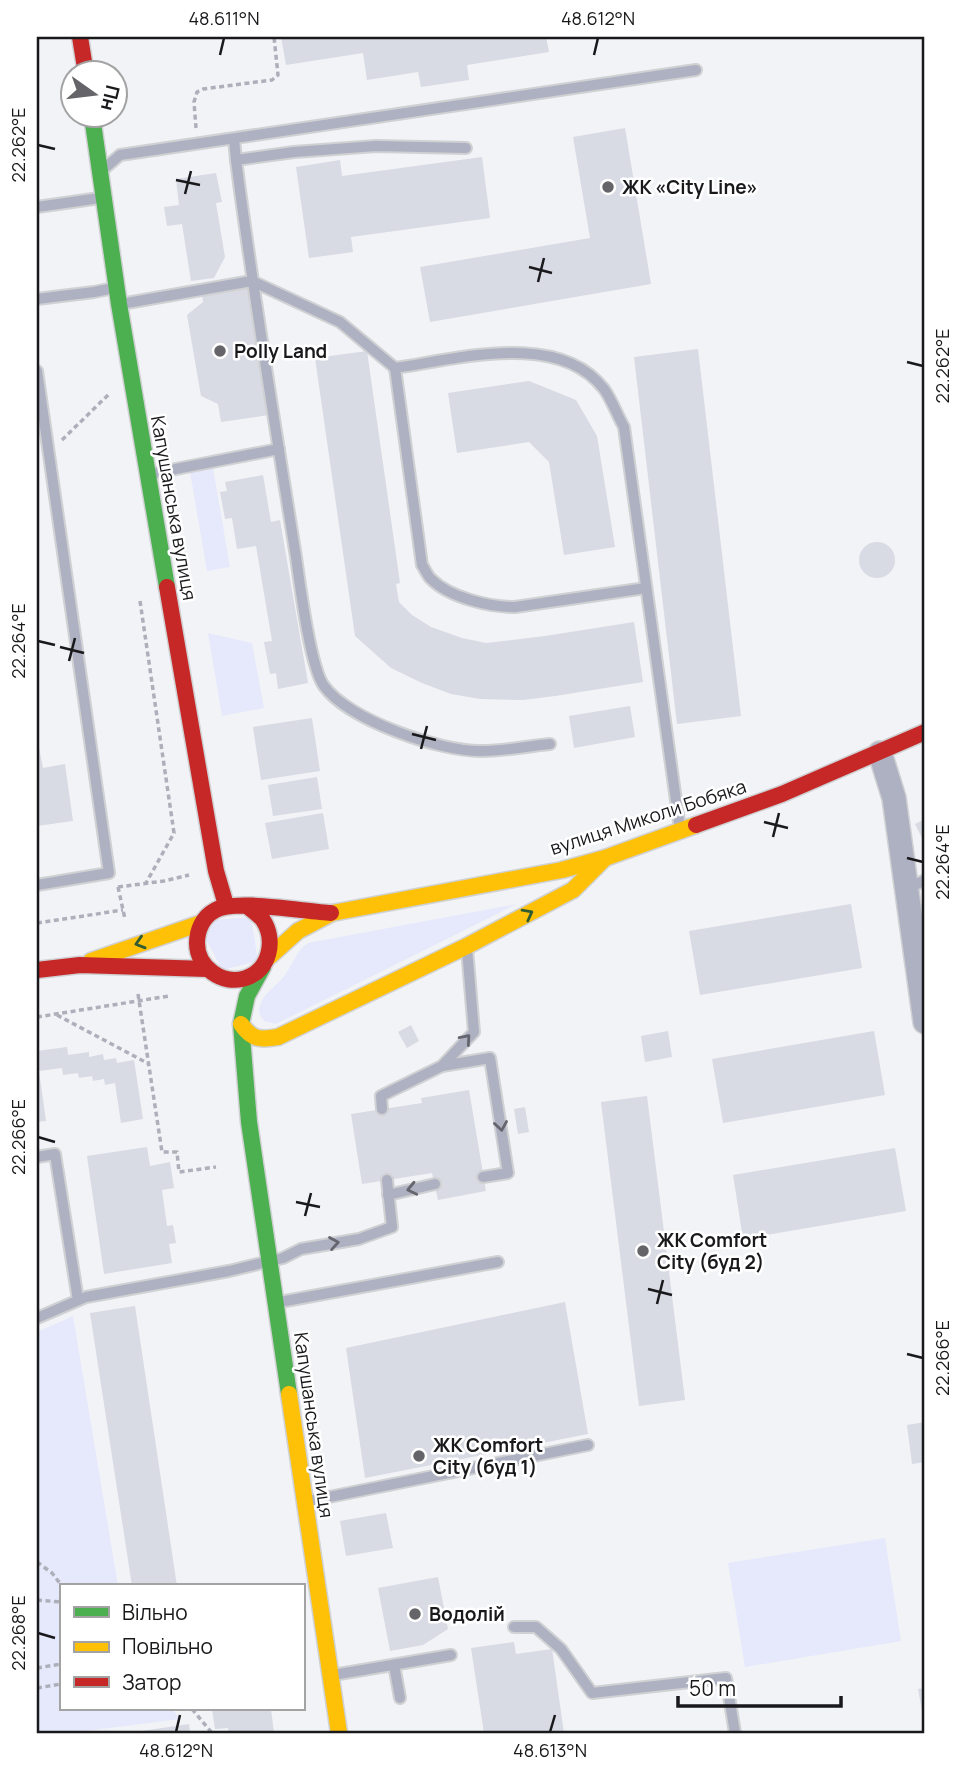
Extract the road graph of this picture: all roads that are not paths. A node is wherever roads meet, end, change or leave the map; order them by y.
1 (80, 37) edge
2 (84, 60) edge
3 (696, 70) dead end
4 (94, 130) edge
5 (234, 139) junction
6 (466, 148) dead end
7 (236, 160) junction
8 (101, 172) junction
9 (105, 197) junction
10 (37, 207) edge
11 (252, 281) junction
12 (117, 287) junction
13 (37, 299) edge
14 (119, 304) junction
15 (396, 368) junction
16 (37, 371) edge
17 (279, 449) junction
18 (147, 474) junction
19 (646, 587) junction
20 (925, 732) edge
21 (550, 744) dead end
22 (880, 753) junction
23 (680, 832) junction
24 (605, 858) junction
25 (916, 884) edge
26 (37, 885) edge
27 (226, 905) junction
28 (247, 906) junction
29 (332, 913) junction
30 (201, 923) junction
31 (467, 946) junction
32 (266, 962) junction
33 (80, 965) junction
34 (207, 969) junction
35 (37, 970) edge
36 (221, 998) dead end
37 (234, 1022) junction
38 (925, 1022) edge
39 (278, 1037) junction
40 (442, 1066) junction
41 (382, 1109) dead end
42 (249, 1122) junction
43 (37, 1157) edge
44 (483, 1177) dead end
45 (387, 1180) dead end
46 (435, 1184) dead end
47 (388, 1195) junction
48 (269, 1261) junction
49 (498, 1262) dead end
50 (78, 1300) junction
51 (275, 1303) junction
52 (37, 1318) edge
53 (588, 1444) dead end
54 (304, 1502) junction
55 (514, 1627) dead end
56 (452, 1655) dead end
57 (394, 1665) junction
58 (330, 1676) junction
59 (400, 1698) dead end
60 (339, 1733) edge
61 (735, 1733) edge

1 - 2 street
3 - 5 lane
4 - 8 street, Капушанська вулиця
5 - 7 lane
5 - 8 lane
6 - 7 lane
7 - 11 lane
8 - 9 street, Капушанська вулиця
9 - 10 lane
9 - 12 street, Капушанська вулиця
11 - 14 lane
11 - 15 lane
11 - 17 lane
12 - 13 lane
12 - 14 street, Капушанська вулиця
14 - 18 street, Капушанська вулиця
15 - 19 lane
15 - 19 lane
16 - 26 lane
17 - 18 lane
17 - 21 lane
18 - 27 street, Капушанська вулиця
19 - 23 lane
20 - 22 street, вулиця Миколи Бобяка
22 - 23 street, вулиця Миколи Бобяка
22 - 25 street
23 - 24 street, вулиця Миколи Бобяка
24 - 29 street, вулиця Миколи Бобяка
31 -> 24 street
25 - 38 street
27 - 28 street
27 - 30 street
28 - 29 street, вулиця Миколи Бобяка
28 - 32 street
29 - 32 street, вулиця Миколи Бобяка
30 -> 33 street
30 - 34 street
31 - 39 street
40 -> 31 lane
32 - 34 street
32 - 37 street, Капушанська вулиця
33 - 34 street
33 - 35 street
34 - 36 street
37 - 39 street
37 - 42 street, Капушанська вулиця
39 - 42 street
40 - 41 lane
40 -> 44 lane
42 - 48 street, Капушанська вулиця
43 - 50 lane
45 - 47 lane
46 -> 47 lane
48 -> 47 lane
48 - 50 lane
48 - 51 street, Капушанська вулиця
49 - 51 lane
50 - 52 lane
51 - 54 street, Капушанська вулиця
53 - 54 lane
54 - 58 street, Капушанська вулиця
55 - 61 lane
56 - 57 lane
57 - 58 lane
57 - 59 lane
58 - 60 street, Капушанська вулиця

